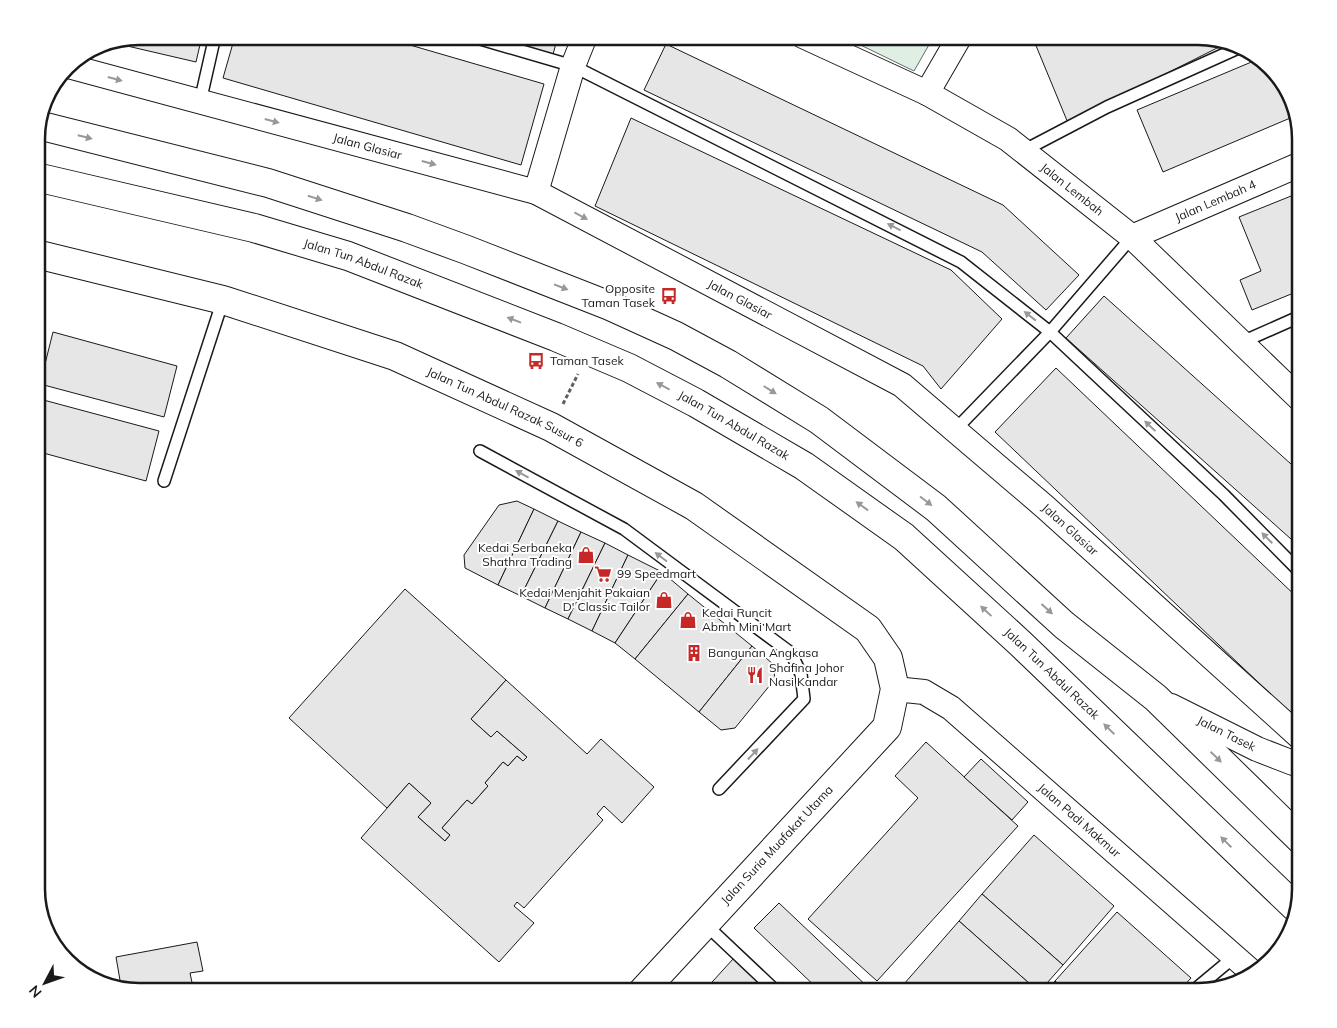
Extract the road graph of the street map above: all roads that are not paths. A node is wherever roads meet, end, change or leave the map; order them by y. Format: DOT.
graph roads {
  1 [pos="213,45"];
  2 [pos="501,45"];
  3 [pos="581,45"];
  4 [pos="823,45"];
  5 [pos="955,45"];
  6 [pos="1231,51"];
  7 [pos="573,66"];
  8 [pos="77,68"];
  9 [pos="927,93"];
  10 [pos="200,102"];
  11 [pos="46,128"];
  12 [pos="1023,150"];
  13 [pos="1292,168"];
  14 [pos="45,179"];
  15 [pos="536,192"];
  16 [pos="1132,237"];
  17 [pos="45,256"];
  18 [pos="223,300"];
  19 [pos="1292,320"];
  20 [pos="1050,332"];
  21 [pos="1240,343"];
  22 [pos="1292,392"];
  23 [pos="955,430"];
  24 [pos="480,451"];
  25 [pos="164,482"];
  26 [pos="1292,564"];
  27 [pos="895,689"];
  28 [pos="1156,698"];
  29 [pos="1292,730"];
  30 [pos="1292,763"];
  31 [pos="719,789"];
  32 [pos="1292,831"];
  33 [pos="1291,903"];
  34 [pos="705,924"];
  35 [pos="1234,957"];
  36 [pos="1248,968"];
  37 [pos="650,983"];
  38 [pos="767,983"];
  39 [pos="1203,983"];
  1 -- 10 [label="lane"];
  2 -- 7 [label="lane"];
  3 -- 7 [label="street"];
  4 -- 9 [label="street, Jalan Lembah"];
  5 -- 9 [label="street"];
  6 -- 12 [label="lane"];
  7 -- 15 [label="street"];
  20 -- 7 [label="lane, one-way"];
  8 -- 10 [label="street, Jalan Glasiar, one-way"];
  9 -- 12 [label="street, Jalan Lembah"];
  10 -- 15 [label="street, Jalan Glasiar, one-way"];
  11 -- 28 [label="main road, one-way"];
  12 -- 16 [label="street, Jalan Lembah"];
  13 -- 16 [label="street, Jalan Lembah 4"];
  33 -- 14 [label="main road, Jalan Tun Abdul Razak, one-way"];
  15 -- 23 [label="street, Jalan Glasiar, one-way"];
  16 -- 20 [label="lane"];
  16 -- 21 [label="street, Jalan Lembah"];
  17 -- 18 [label="main road, Jalan Tun Abdul Razak Susur 6"];
  18 -- 25 [label="lane"];
  18 -- 27 [label="main road, Jalan Tun Abdul Razak Susur 6"];
  19 -- 21 [label="lane"];
  20 -- 23 [label="lane"];
  26 -- 20 [label="lane, one-way"];
  21 -- 22 [label="street, Jalan Lembah"];
  23 -- 29 [label="street, Jalan Glasiar"];
  31 -- 24 [label="lane, one-way"];
  27 -- 34 [label="main road, Jalan Suria Muafakat Utama"];
  27 -- 35 [label="street, Jalan Padi Makmur"];
  28 -- 30 [label="street, Jalan Tasek"];
  28 -- 32 [label="main road, one-way"];
  34 -- 37 [label="main road, Jalan Suria Muafakat Utama"];
  34 -- 38 [label="lane"];
  35 -- 36 [label="street, Jalan Padi Makmur"];
  35 -- 39 [label="lane"];
}
